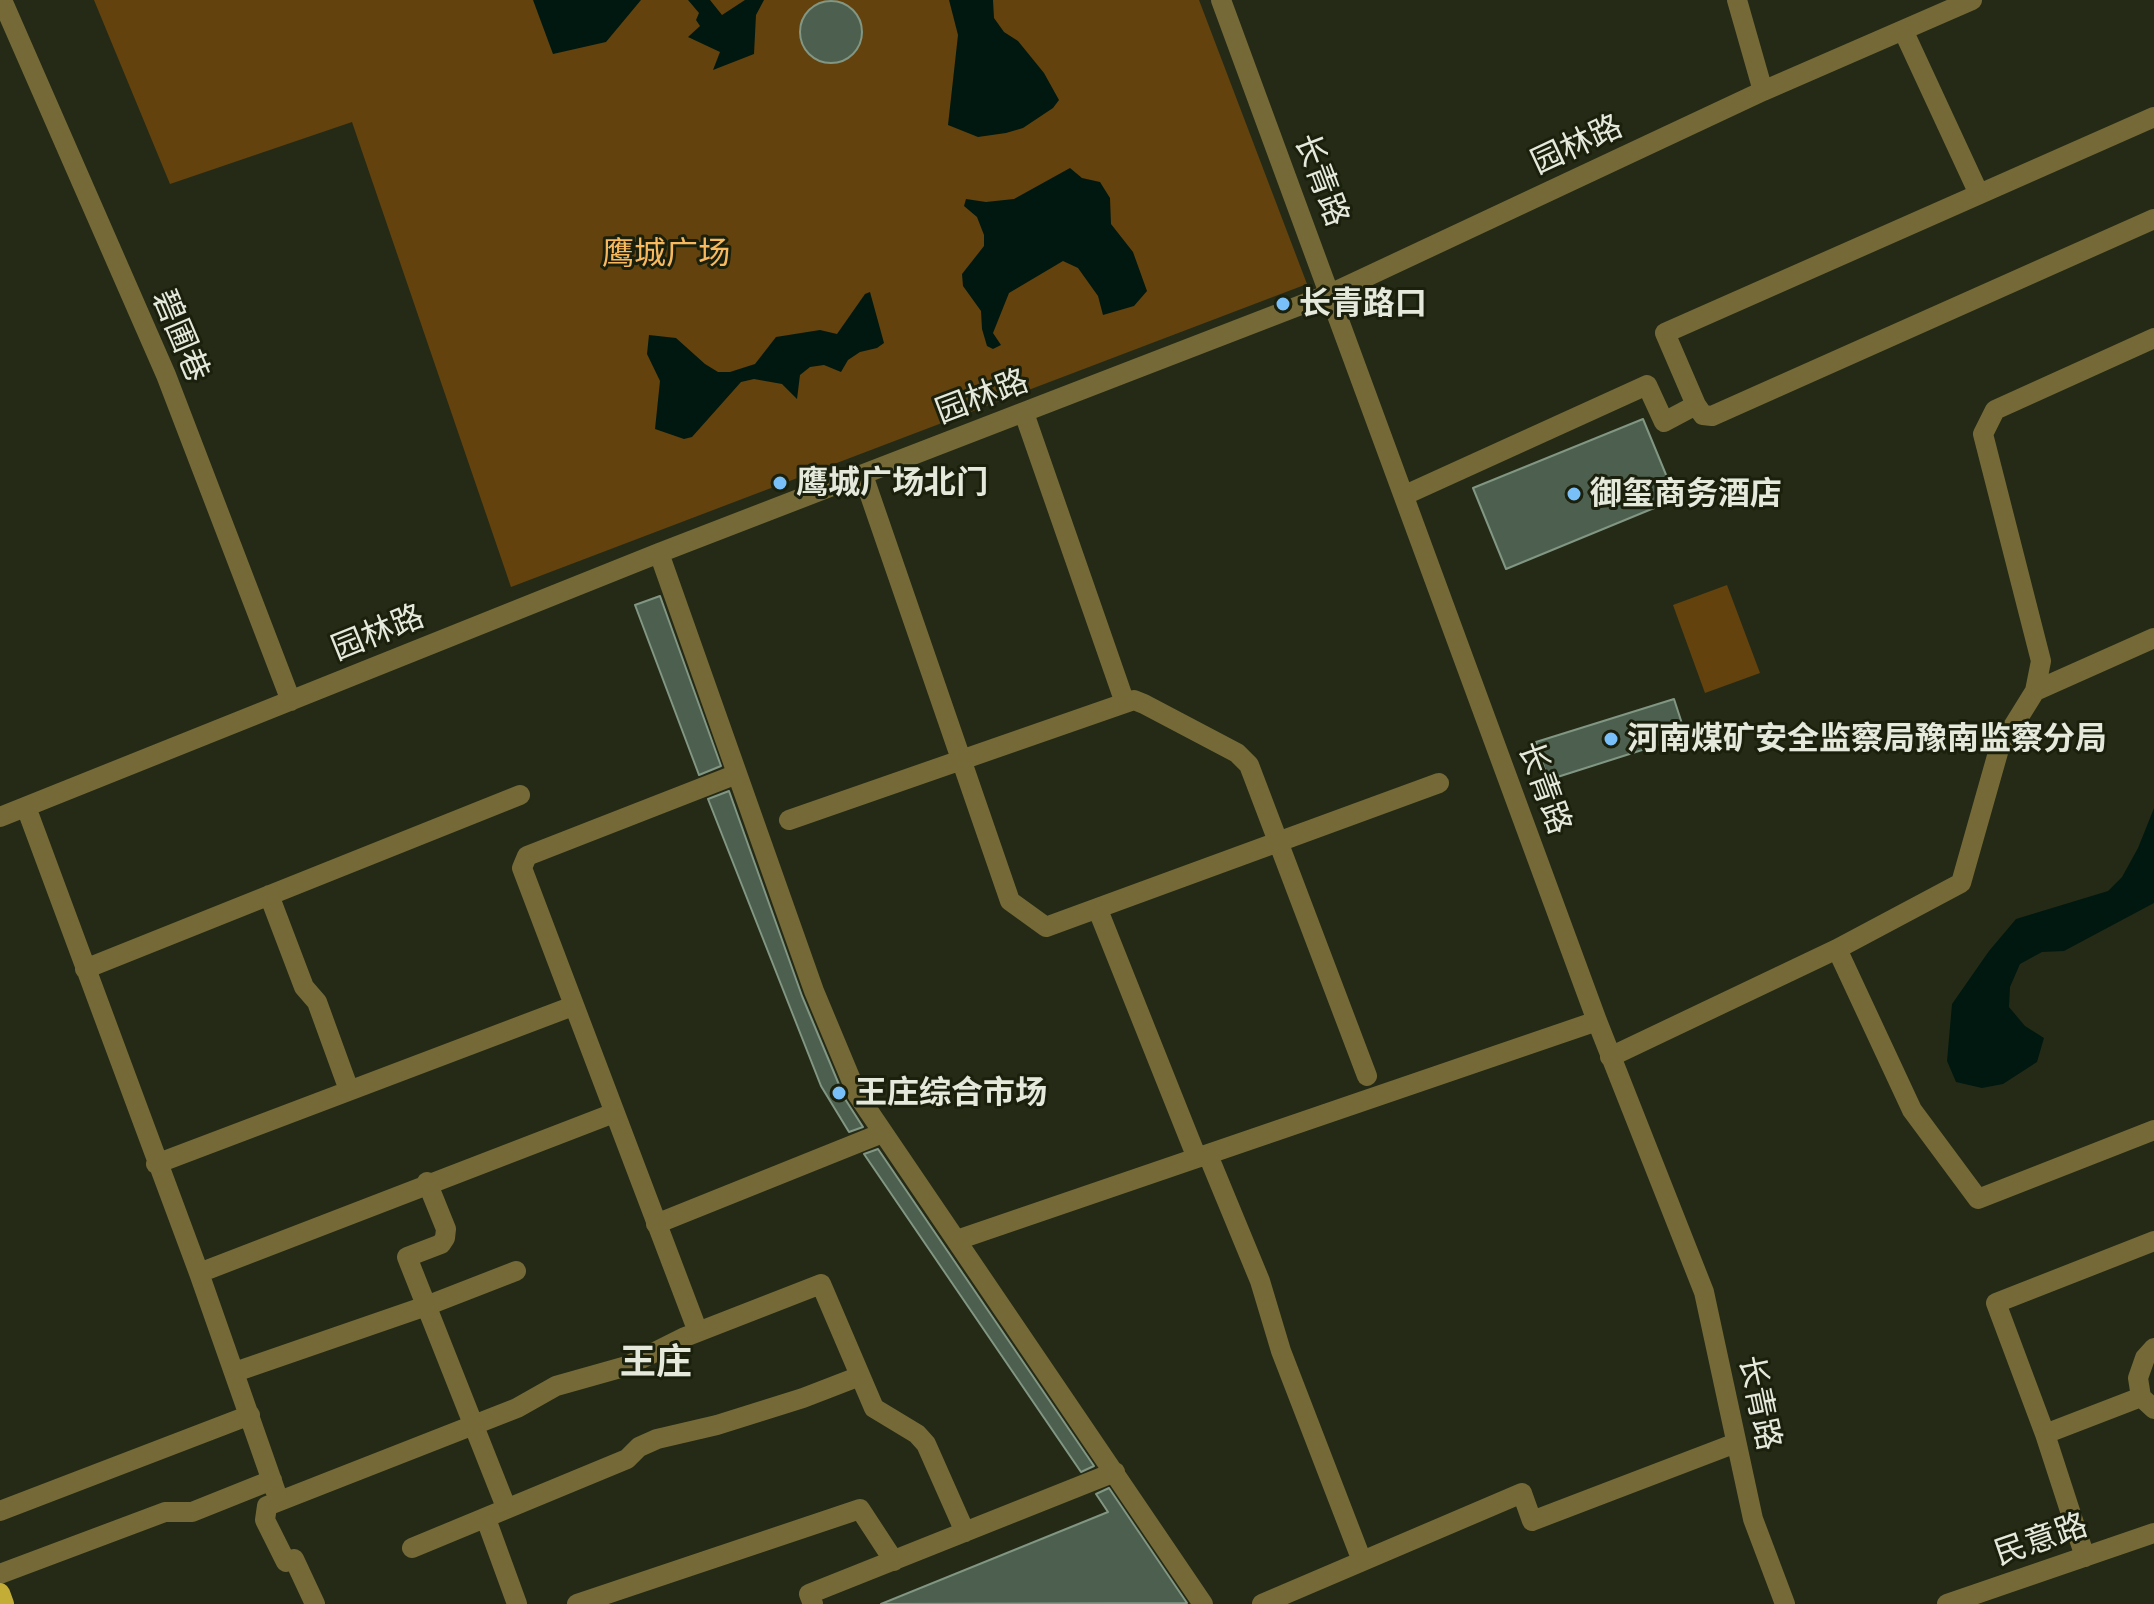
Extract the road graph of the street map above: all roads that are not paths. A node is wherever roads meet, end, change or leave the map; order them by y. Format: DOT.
graph roads {
  1 [pos="2,0"];
  2 [pos="1221,0"];
  3 [pos="1737,0"];
  4 [pos="1972,0"];
  5 [pos="1903,30"];
  6 [pos="1763,91"];
  7 [pos="2154,117"];
  8 [pos="1979,194"];
  9 [pos="2154,219"];
  10 [pos="1332,293"];
  11 [pos="2154,338"];
  12 [pos="1696,405"];
  13 [pos="1024,413"];
  14 [pos="863,475"];
  15 [pos="1405,495"];
  16 [pos="659,553"];
  17 [pos="2154,638"];
  18 [pos="2035,691"];
  19 [pos="291,701"];
  20 [pos="1125,703"];
  21 [pos="962,759"];
  22 [pos="737,774"];
  23 [pos="1439,783"];
  24 [pos="520,795"];
  25 [pos="26,807"];
  26 [pos="0,817"];
  27 [pos="789,820"];
  28 [pos="1278,843"];
  29 [pos="269,895"];
  30 [pos="1098,910"];
  31 [pos="1837,949"];
  32 [pos="85,969"];
  33 [pos="573,1006"];
  34 [pos="1597,1021"];
  35 [pos="1610,1057"];
  36 [pos="1367,1076"];
  37 [pos="349,1090"];
  38 [pos="614,1113"];
  39 [pos="2154,1130"];
  40 [pos="880,1134"];
  41 [pos="1202,1157"];
  42 [pos="156,1164"];
  43 [pos="427,1182"];
  44 [pos="656,1224"];
  45 [pos="957,1240"];
  46 [pos="2154,1241"];
  47 [pos="516,1271"];
  48 [pos="199,1273"];
  49 [pos="426,1306"];
  50 [pos="698,1332"];
  51 [pos="2154,1348"];
  52 [pos="235,1372"];
  53 [pos="860,1376"];
  54 [pos="2148,1403"];
  55 [pos="250,1415"];
  56 [pos="471,1426"];
  57 [pos="2045,1434"];
  58 [pos="1736,1443"];
  59 [pos="1115,1472"];
  60 [pos="272,1480"];
  61 [pos="279,1501"];
  62 [pos="506,1507"];
  63 [pos="0,1511"];
  64 [pos="486,1519"];
  65 [pos="965,1532"];
  66 [pos="2154,1533"];
  67 [pos="412,1548"];
  68 [pos="2085,1557"];
  69 [pos="894,1561"];
  70 [pos="1362,1561"];
  71 [pos="0,1574"];
  72 [pos="0,1593"];
  73 [pos="4,1604"];
  74 [pos="315,1604"];
  75 [pos="517,1604"];
  76 [pos="577,1604"];
  77 [pos="813,1604"];
  78 [pos="1203,1604"];
  79 [pos="1262,1604"];
  80 [pos="1785,1604"];
  81 [pos="1947,1604"];
  1 -- 19 [label="street, 碧圃巷"];
  2 -- 10 [label="street, 长青路"];
  3 -- 6 [label="street"];
  4 -- 5 [label="street, 园林路"];
  5 -- 6 [label="street, 园林路"];
  5 -- 8 [label="street"];
  6 -- 10 [label="street, 园林路"];
  7 -- 8 [label="street"];
  8 -- 12 [label="street"];
  9 -- 12 [label="street"];
  10 -- 13 [label="street, 园林路"];
  10 -- 15 [label="street, 长青路"];
  11 -- 18 [label="street"];
  12 -- 15 [label="street"];
  13 -- 14 [label="street, 园林路"];
  13 -- 20 [label="street"];
  14 -- 16 [label="street, 园林路"];
  14 -- 21 [label="street"];
  15 -- 34 [label="street, 长青路"];
  16 -- 19 [label="street, 园林路"];
  16 -- 22 [label="street"];
  17 -- 18 [label="street"];
  18 -- 31 [label="street"];
  19 -- 25 [label="street, 园林路"];
  20 -- 21 [label="street"];
  20 -- 28 [label="street"];
  21 -- 27 [label="street"];
  21 -- 30 [label="street"];
  22 -- 33 [label="street"];
  22 -- 45 [label="street"];
  23 -- 28 [label="street"];
  24 -- 29 [label="street"];
  25 -- 26 [label="street, 园林路"];
  25 -- 32 [label="street"];
  28 -- 30 [label="street"];
  28 -- 36 [label="street"];
  29 -- 32 [label="street"];
  29 -- 37 [label="street"];
  30 -- 41 [label="street"];
  31 -- 35 [label="street"];
  31 -- 39 [label="street"];
  32 -- 42 [label="street"];
  33 -- 37 [label="street"];
  33 -- 38 [label="street"];
  34 -- 35 [label="street, 长青路"];
  34 -- 41 [label="street"];
  35 -- 58 [label="street, 长青路"];
  37 -- 42 [label="street"];
  38 -- 43 [label="street"];
  38 -- 44 [label="street"];
  40 -- 44 [label="street"];
  41 -- 45 [label="street"];
  41 -- 70 [label="street"];
  42 -- 48 [label="street"];
  43 -- 48 [label="street"];
  43 -- 49 [label="street"];
  44 -- 50 [label="street"];
  45 -- 59 [label="street"];
  46 -- 57 [label="street"];
  47 -- 49 [label="street"];
  48 -- 52 [label="street"];
  49 -- 52 [label="street"];
  49 -- 56 [label="street"];
  50 -- 53 [label="street"];
  50 -- 56 [label="street"];
  51 -- 54 [label="street"];
  52 -- 55 [label="street"];
  53 -- 62 [label="street"];
  53 -- 65 [label="street"];
  54 -- 57 [label="street"];
  55 -- 60 [label="street"];
  55 -- 63 [label="street"];
  56 -- 61 [label="street"];
  56 -- 62 [label="street"];
  57 -- 68 [label="street"];
  58 -- 70 [label="street"];
  58 -- 80 [label="street, 长青路"];
  59 -- 65 [label="street"];
  59 -- 78 [label="street"];
  60 -- 61 [label="street"];
  60 -- 71 [label="street"];
  61 -- 74 [label="street"];
  62 -- 64 [label="street"];
  64 -- 67 [label="street"];
  64 -- 75 [label="street"];
  65 -- 69 [label="street"];
  66 -- 68 [label="street, 民意路"];
  68 -- 81 [label="street, 民意路"];
  69 -- 76 [label="street"];
  69 -- 77 [label="street"];
  70 -- 79 [label="street"];
  72 -- 73 [label="main road"];
}
